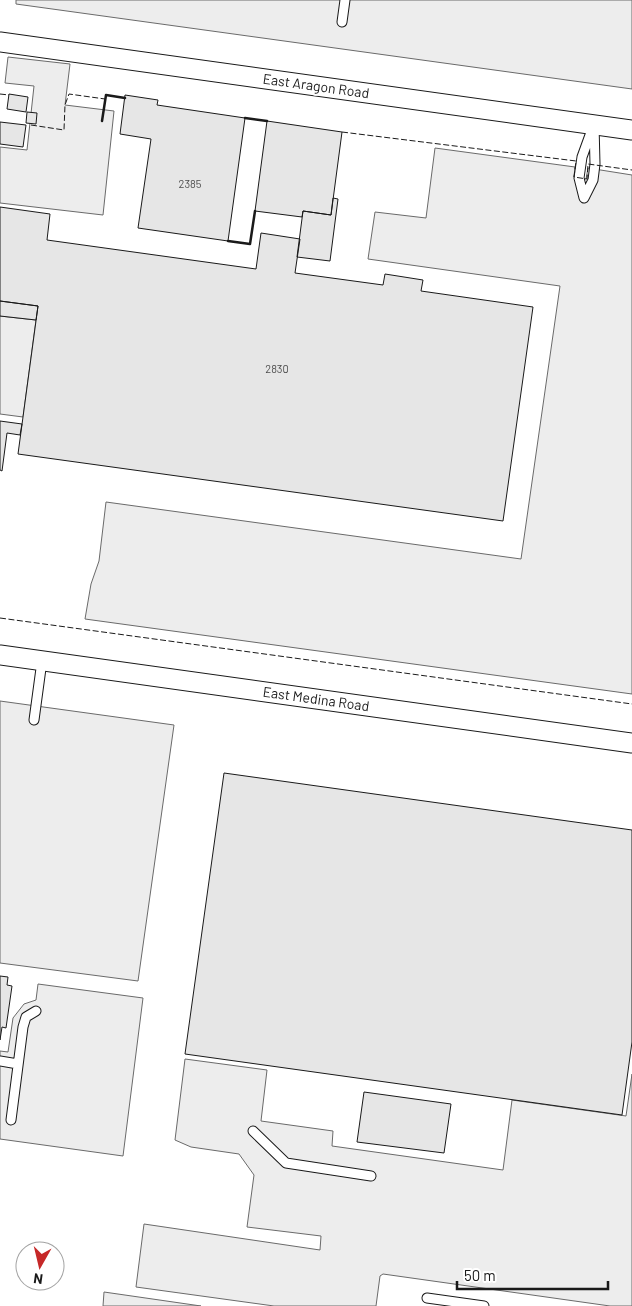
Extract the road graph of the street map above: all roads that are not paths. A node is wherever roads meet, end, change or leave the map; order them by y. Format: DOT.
graph roads {
  1 [pos="345,0"];
  2 [pos="342,22"];
  3 [pos="0,42"];
  4 [pos="594,124"];
  5 [pos="632,130"];
  6 [pos="0,655"];
  7 [pos="42,660"];
  8 [pos="34,720"];
  9 [pos="632,743"];
  10 [pos="36,1011"];
  11 [pos="0,1061"];
  12 [pos="18,1064"];
  13 [pos="11,1120"];
  14 [pos="253,1131"];
  15 [pos="371,1176"];
  16 [pos="427,1298"];
  17 [pos="484,1306"];
  1 -- 2 [label="lane"];
  3 -- 4 [label="street, East Aragon Road"];
  4 -- 4 [label="lane"];
  4 -- 5 [label="street, East Aragon Road"];
  6 -- 7 [label="street, East Medina Road"];
  7 -- 8 [label="lane"];
  7 -- 9 [label="street, East Medina Road"];
  10 -- 12 [label="lane"];
  11 -- 12 [label="lane"];
  12 -- 13 [label="lane"];
  14 -- 15 [label="lane"];
  16 -- 17 [label="lane"];
}
